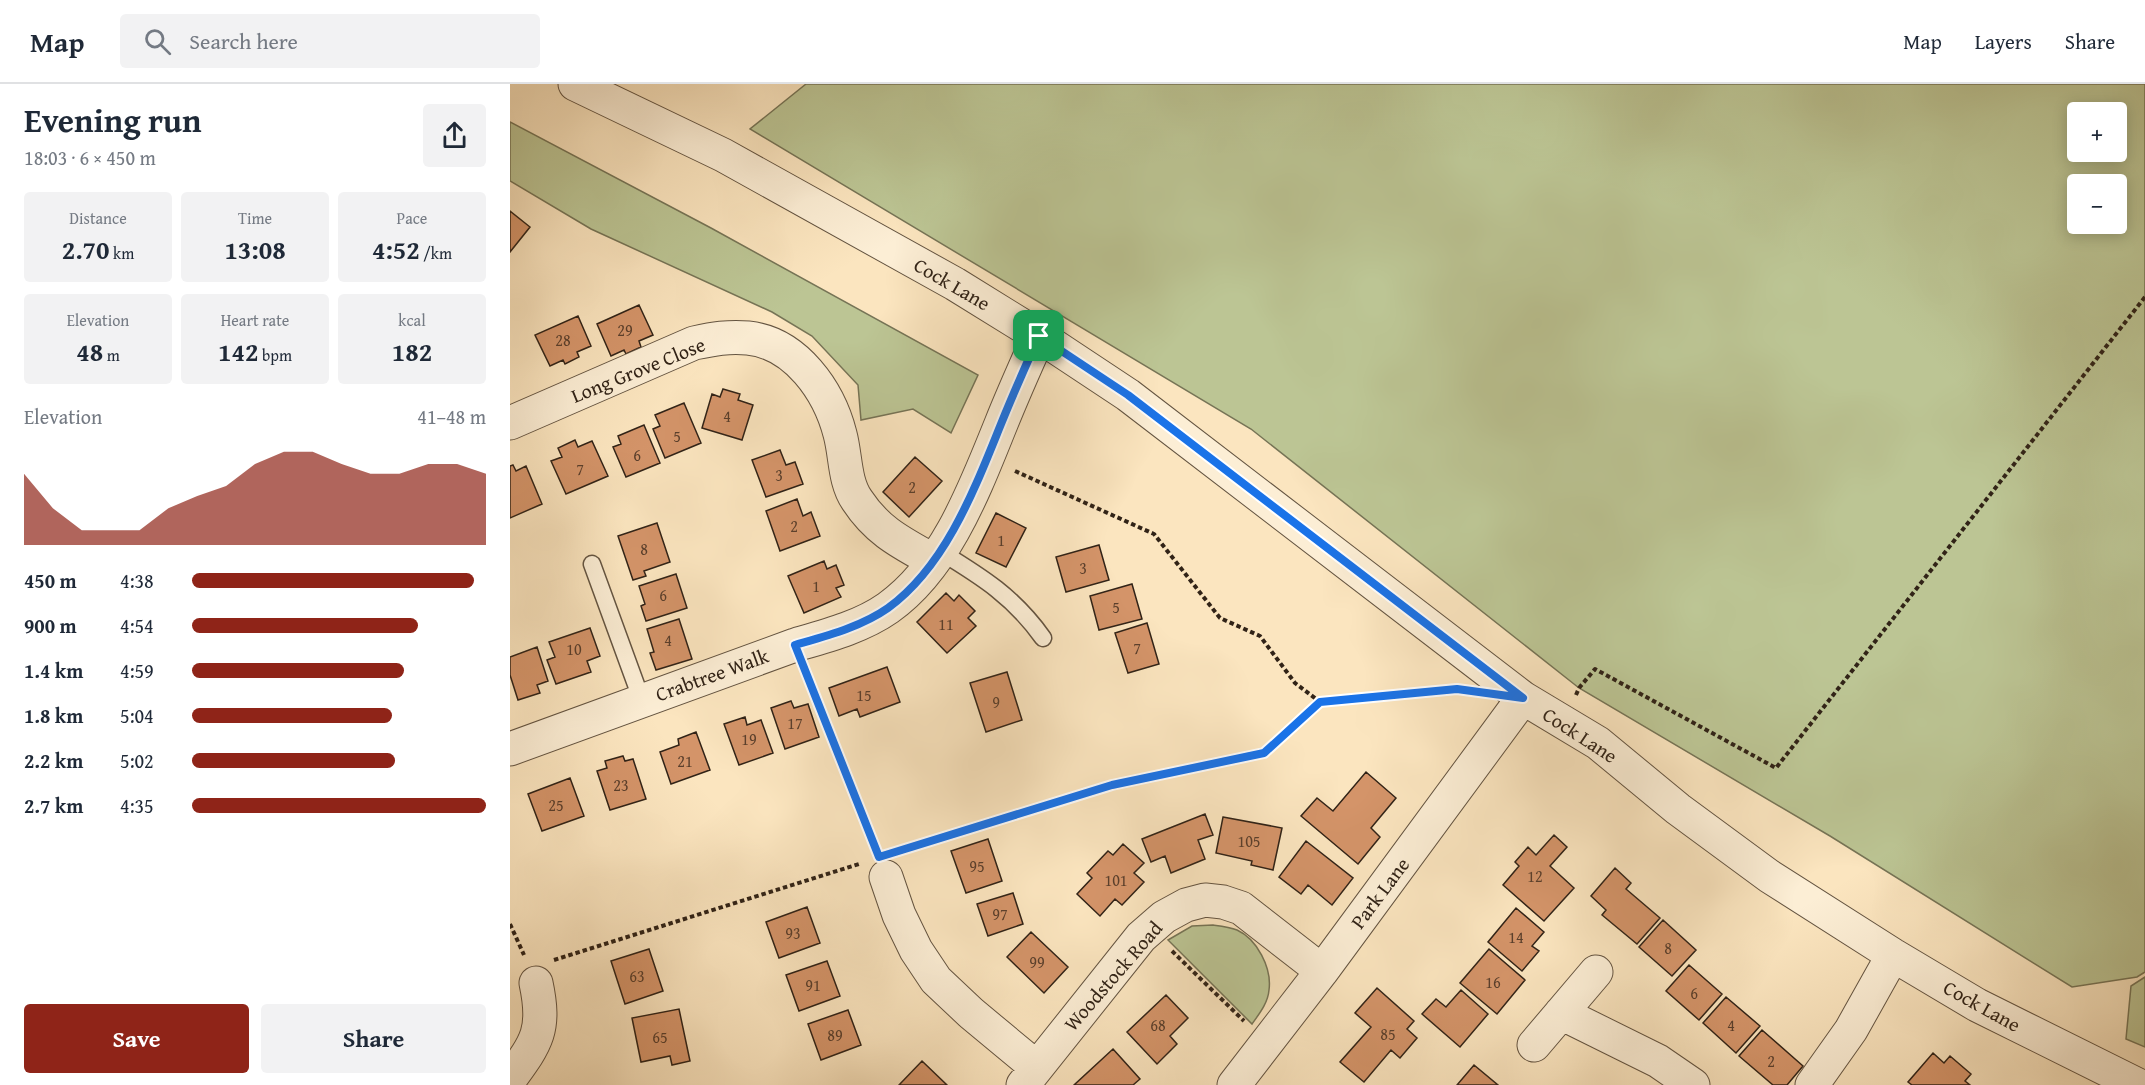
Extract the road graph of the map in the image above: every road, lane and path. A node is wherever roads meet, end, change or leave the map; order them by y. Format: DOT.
graph roads {
  1 [pos="575,84"];
  2 [pos="2145,297"];
  3 [pos="1039,336"];
  4 [pos="510,423"];
  5 [pos="987,458"];
  6 [pos="937,557"];
  7 [pos="592,564"];
  8 [pos="1043,638"];
  9 [pos="795,645"];
  10 [pos="1468,691"];
  11 [pos="1523,698"];
  12 [pos="642,701"];
  13 [pos="1320,702"];
  14 [pos="1565,723"];
  15 [pos="510,749"];
  16 [pos="882,867"];
  17 [pos="510,924"];
  18 [pos="1151,929"];
  19 [pos="1893,955"];
  20 [pos="538,967"];
  21 [pos="1322,971"];
  22 [pos="1596,972"];
  23 [pos="1561,1013"];
  24 [pos="1266,1043"];
  25 [pos="1533,1045"];
  26 [pos="1029,1076"];
  27 [pos="510,1079"];
  28 [pos="1234,1085"];
  29 [pos="1693,1085"];
  30 [pos="1812,1085"];
  31 [pos="2138,1085"];
  1 -- 3 [label="street, Cock Lane"];
  2 -- 14 [label="path"];
  3 -- 5 [label="street, Crabtree Walk"];
  3 -- 11 [label="street, Cock Lane"];
  4 -- 6 [label="street, Long Grove Close"];
  5 -- 6 [label="street, Crabtree Walk"];
  5 -- 13 [label="path"];
  6 -- 8 [label="lane"];
  6 -- 9 [label="street, Crabtree Walk"];
  7 -- 12 [label="lane"];
  9 -- 12 [label="street, Crabtree Walk"];
  9 -- 16 [label="path"];
  10 -- 13 [label="path"];
  11 -- 14 [label="street, Cock Lane"];
  11 -- 21 [label="street, Park Lane"];
  12 -- 15 [label="street, Crabtree Walk"];
  13 -- 16 [label="path"];
  14 -- 19 [label="street, Cock Lane"];
  16 -- 20 [label="path"];
  16 -- 26 [label="street, Woodstock Road"];
  17 -- 20 [label="path"];
  18 -- 21 [label="street, Woodstock Road"];
  18 -- 24 [label="path"];
  18 -- 26 [label="street, Woodstock Road"];
  19 -- 30 [label="street"];
  19 -- 31 [label="street, Cock Lane"];
  20 -- 27 [label="street"];
  21 -- 24 [label="street, Park Lane"];
  22 -- 23 [label="street"];
  23 -- 25 [label="street"];
  23 -- 29 [label="street"];
  24 -- 28 [label="street, Park Lane"];
}
